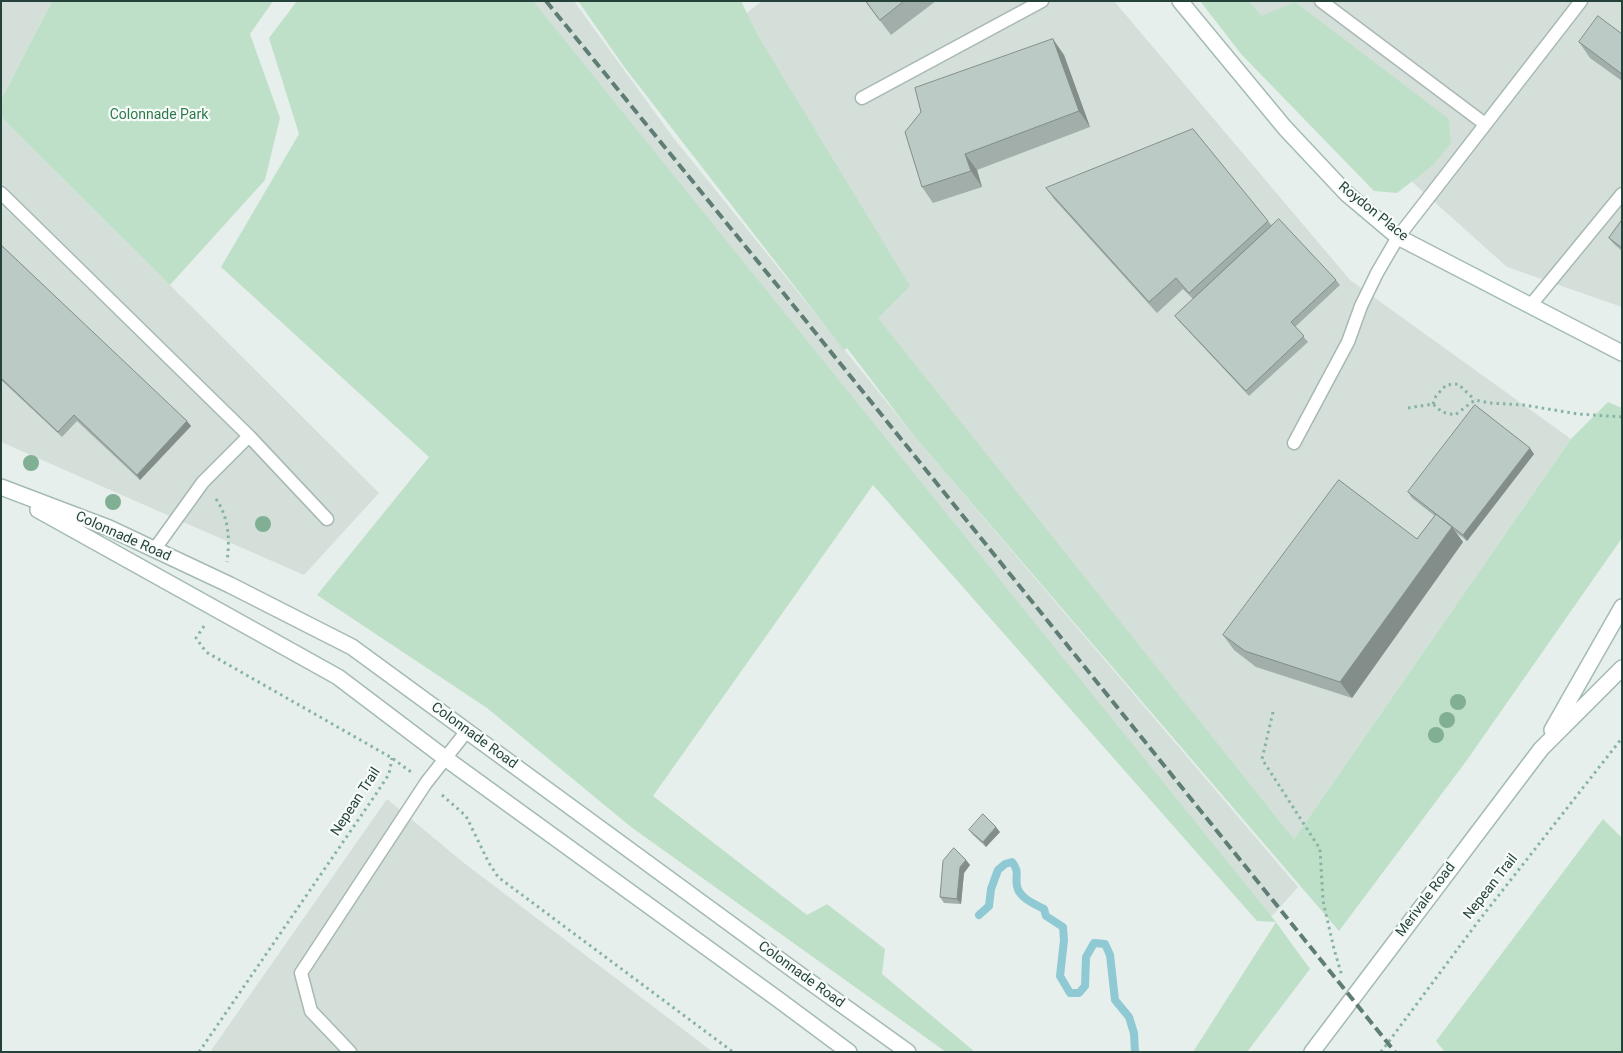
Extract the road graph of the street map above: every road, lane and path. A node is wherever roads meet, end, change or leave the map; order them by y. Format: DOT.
graph roads {
  1 [pos="1042,1"];
  2 [pos="1180,1"];
  3 [pos="1321,1"];
  4 [pos="1581,1"];
  5 [pos="862,98"];
  6 [pos="1485,124"];
  7 [pos="1,194"];
  8 [pos="1622,194"];
  9 [pos="1398,237"];
  10 [pos="1530,306"];
  11 [pos="1622,352"];
  12 [pos="1475,400"];
  13 [pos="1433,404"];
  14 [pos="1408,408"];
  15 [pos="1622,416"];
  16 [pos="249,436"];
  17 [pos="1294,443"];
  18 [pos="203,482"];
  19 [pos="1,488"];
  20 [pos="327,519"];
  21 [pos="154,550"];
  22 [pos="227,562"];
  23 [pos="215,607"];
  24 [pos="1622,607"];
  25 [pos="1622,668"];
  26 [pos="1273,712"];
  27 [pos="466,732"];
  28 [pos="1622,738"];
  29 [pos="1541,749"];
  30 [pos="444,758"];
  31 [pos="466,816"];
  32 [pos="1350,1001"];
  33 [pos="199,1052"];
  34 [pos="350,1052"];
  35 [pos="733,1052"];
  36 [pos="848,1052"];
  37 [pos="908,1052"];
  38 [pos="1312,1052"];
  39 [pos="1381,1052"];
  1 -- 5 [label="lane"];
  2 -- 9 [label="street, Roydon Place"];
  3 -- 6 [label="lane"];
  4 -- 6 [label="lane"];
  6 -- 9 [label="lane"];
  7 -- 16 [label="lane"];
  8 -- 10 [label="lane"];
  9 -- 10 [label="street, Roydon Place"];
  9 -- 17 [label="lane"];
  10 -- 11 [label="street, Roydon Place"];
  12 -- 13 [label="path"];
  12 -- 13 [label="path"];
  12 -- 15 [label="path"];
  13 -- 14 [label="path"];
  16 -- 18 [label="lane"];
  16 -- 20 [label="lane"];
  18 -- 21 [label="lane"];
  18 -- 22 [label="path"];
  19 -- 21 [label="street, Colonnade Road"];
  19 -- 23 [label="street, Colonnade Road"];
  21 -- 27 [label="street, Colonnade Road"];
  23 -- 30 [label="street, Colonnade Road"];
  23 -- 33 [label="path, Nepean Trail"];
  24 -- 29 [label="street, Merivale Road"];
  25 -- 29 [label="street, Merivale Road"];
  26 -- 32 [label="path"];
  27 -- 30 [label="lane"];
  27 -- 37 [label="street, Colonnade Road"];
  28 -- 39 [label="path, Nepean Trail"];
  29 -- 32 [label="street, Merivale Road"];
  30 -- 34 [label="lane"];
  30 -- 36 [label="street, Colonnade Road"];
  31 -- 35 [label="path"];
  32 -- 38 [label="street, Merivale Road"];
}
